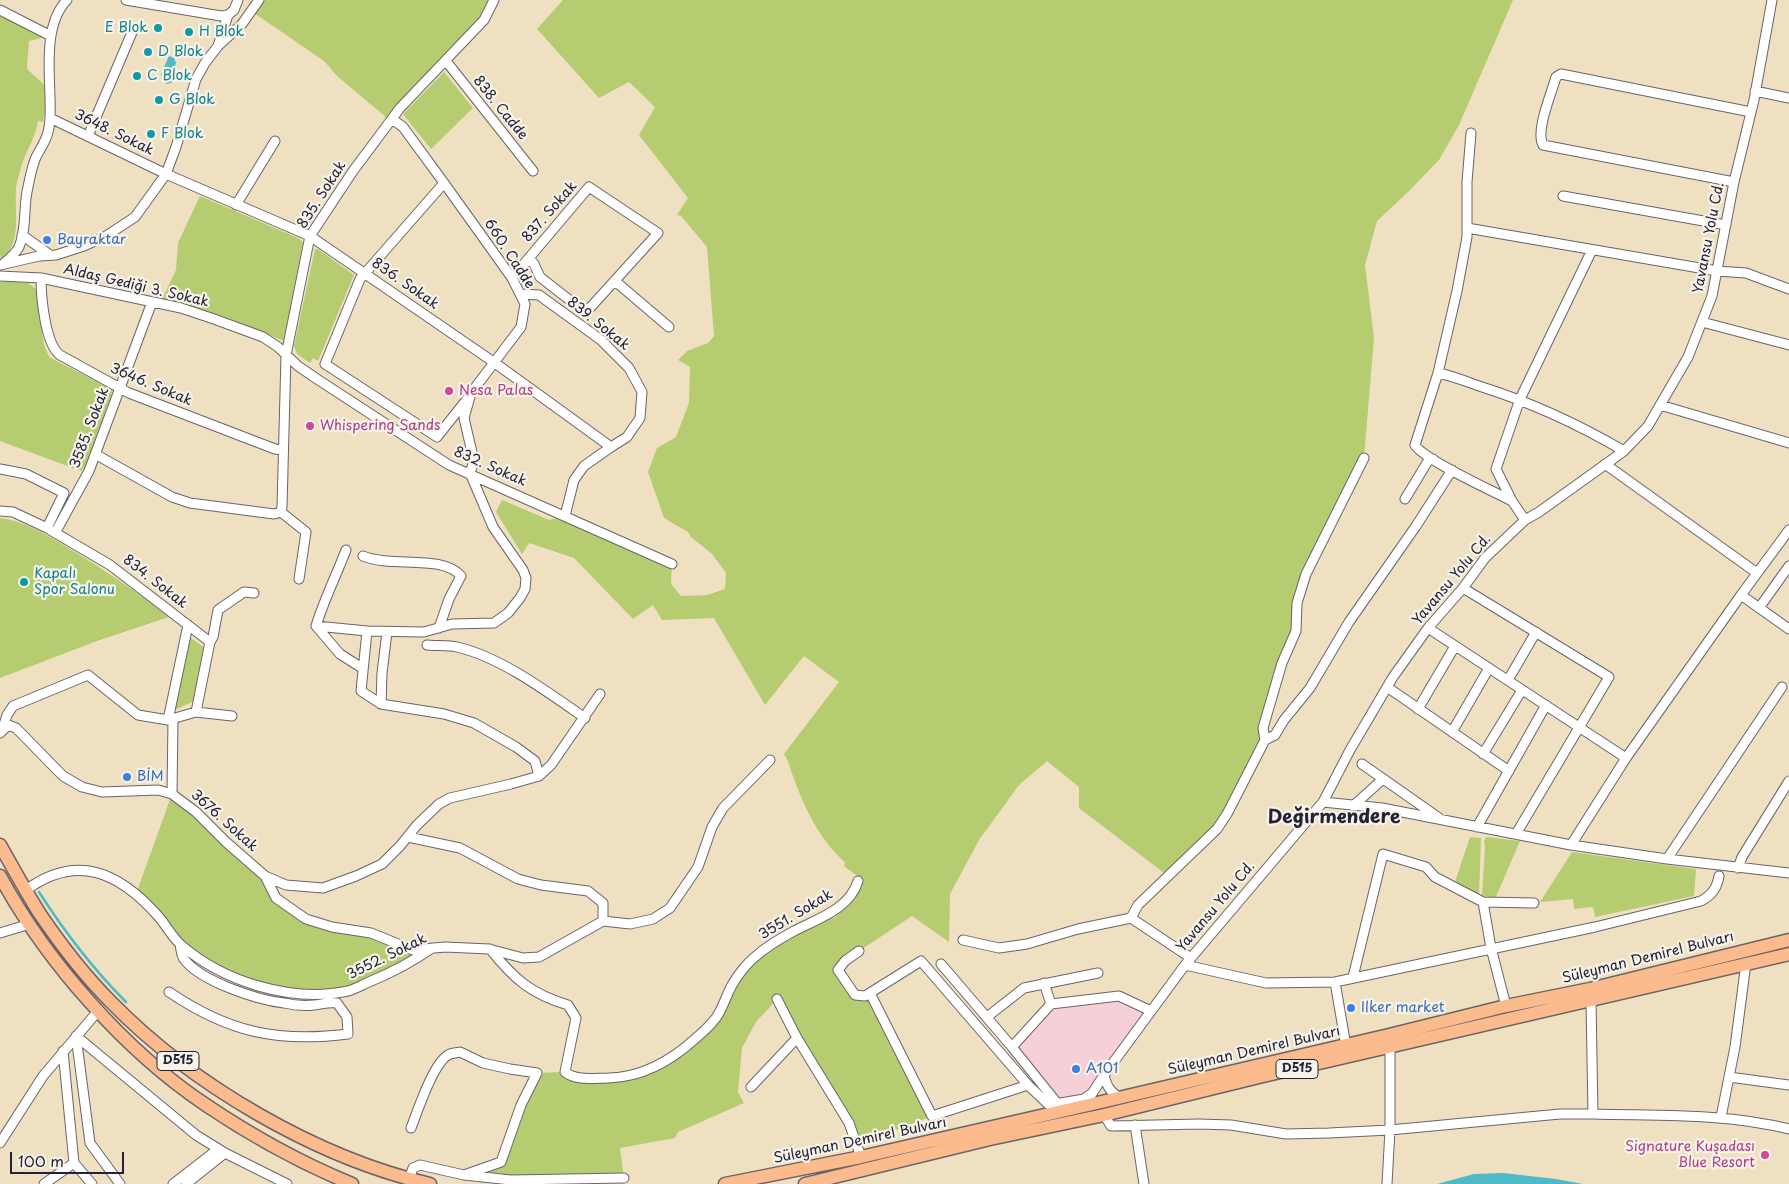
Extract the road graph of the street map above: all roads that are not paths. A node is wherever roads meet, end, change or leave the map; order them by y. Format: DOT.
graph roads {
  1 [pos="126,0"];
  2 [pos="238,0"];
  3 [pos="259,0"];
  4 [pos="494,0"];
  5 [pos="1772,0"];
  6 [pos="65,1"];
  7 [pos="0,10"];
  8 [pos="228,15"];
  9 [pos="133,30"];
  10 [pos="51,36"];
  11 [pos="218,46"];
  12 [pos="446,62"];
  13 [pos="1756,91"];
  14 [pos="1789,98"];
  15 [pos="1751,112"];
  16 [pos="50,118"];
  17 [pos="392,119"];
  18 [pos="1471,133"];
  19 [pos="88,136"];
  20 [pos="275,142"];
  21 [pos="533,171"];
  22 [pos="166,174"];
  23 [pos="1734,182"];
  24 [pos="444,183"];
  25 [pos="1563,196"];
  26 [pos="236,204"];
  27 [pos="1726,225"];
  28 [pos="1467,228"];
  29 [pos="22,235"];
  30 [pos="310,236"];
  31 [pos="1592,250"];
  32 [pos="50,255"];
  33 [pos="529,258"];
  34 [pos="0,265"];
  35 [pos="1717,271"];
  36 [pos="365,273"];
  37 [pos="0,276"];
  38 [pos="41,278"];
  39 [pos="512,278"];
  40 [pos="615,281"];
  41 [pos="1789,289"];
  42 [pos="520,294"];
  43 [pos="152,302"];
  44 [pos="1702,322"];
  45 [pos="669,327"];
  46 [pos="289,339"];
  47 [pos="1789,344"];
  48 [pos="278,347"];
  49 [pos="286,355"];
  50 [pos="494,363"];
  51 [pos="1438,373"];
  52 [pos="120,389"];
  53 [pos="471,394"];
  54 [pos="1520,399"];
  55 [pos="1660,405"];
  56 [pos="1789,443"];
  57 [pos="610,447"];
  58 [pos="283,450"];
  59 [pos="1624,451"];
  60 [pos="95,454"];
  61 [pos="1364,458"];
  62 [pos="1433,459"];
  63 [pos="1605,464"];
  64 [pos="0,469"];
  65 [pos="1452,470"];
  66 [pos="470,473"];
  67 [pos="1404,499"];
  68 [pos="1512,501"];
  69 [pos="0,511"];
  70 [pos="281,512"];
  71 [pos="565,516"];
  72 [pos="1525,520"];
  73 [pos="51,530"];
  74 [pos="1789,530"];
  75 [pos="346,550"];
  76 [pos="363,556"];
  77 [pos="672,564"];
  78 [pos="1789,566"];
  79 [pos="1757,573"];
  80 [pos="299,579"];
  81 [pos="1463,588"];
  82 [pos="254,593"];
  83 [pos="1741,595"];
  84 [pos="1759,608"];
  85 [pos="188,625"];
  86 [pos="316,626"];
  87 [pos="439,628"];
  88 [pos="1428,628"];
  89 [pos="1789,629"];
  90 [pos="367,631"];
  91 [pos="387,632"];
  92 [pos="1536,632"];
  93 [pos="210,642"];
  94 [pos="427,645"];
  95 [pos="1455,646"];
  96 [pos="362,668"];
  97 [pos="1489,668"];
  98 [pos="1508,680"];
  99 [pos="1387,687"];
  100 [pos="1782,687"];
  101 [pos="1522,690"];
  102 [pos="600,694"];
  103 [pos="381,704"];
  104 [pos="1546,705"];
  105 [pos="1418,709"];
  106 [pos="196,712"];
  107 [pos="232,716"];
  108 [pos="585,718"];
  109 [pos="171,720"];
  110 [pos="1,727"];
  111 [pos="1578,727"];
  112 [pos="1452,732"];
  113 [pos="1265,740"];
  114 [pos="1483,754"];
  115 [pos="1626,758"];
  116 [pos="770,760"];
  117 [pos="1362,764"];
  118 [pos="1509,771"];
  119 [pos="539,776"];
  120 [pos="1383,779"];
  121 [pos="1789,781"];
  122 [pos="172,794"];
  123 [pos="1323,802"];
  124 [pos="1353,806"];
  125 [pos="1442,820"];
  126 [pos="1477,827"];
  127 [pos="1516,834"];
  128 [pos="408,837"];
  129 [pos="0,845"];
  130 [pos="1571,845"];
  131 [pos="1667,859"];
  132 [pos="1738,868"];
  133 [pos="1789,874"];
  134 [pos="0,876"];
  135 [pos="265,876"];
  136 [pos="1719,876"];
  137 [pos="858,881"];
  138 [pos="279,882"];
  139 [pos="26,890"];
  140 [pos="272,891"];
  141 [pos="1483,902"];
  142 [pos="1534,903"];
  143 [pos="1131,918"];
  144 [pos="603,921"];
  145 [pos="30,924"];
  146 [pos="0,933"];
  147 [pos="963,940"];
  148 [pos="1789,940"];
  149 [pos="180,944"];
  150 [pos="432,948"];
  151 [pos="1491,948"];
  152 [pos="489,949"];
  153 [pos="859,951"];
  154 [pos="1789,954"];
  155 [pos="1188,962"];
  156 [pos="1746,963"];
  157 [pos="940,964"];
  158 [pos="1098,973"];
  159 [pos="1354,977"];
  160 [pos="1335,982"];
  161 [pos="1044,984"];
  162 [pos="169,992"];
  163 [pos="870,993"];
  164 [pos="777,999"];
  165 [pos="1591,1001"];
  166 [pos="1051,1004"];
  167 [pos="1506,1006"];
  168 [pos="98,1011"];
  169 [pos="1151,1011"];
  170 [pos="987,1017"];
  171 [pos="76,1036"];
  172 [pos="797,1038"];
  173 [pos="1346,1046"];
  174 [pos="1012,1047"];
  175 [pos="1390,1048"];
  176 [pos="63,1051"];
  177 [pos="1104,1075"];
  178 [pos="1729,1077"];
  179 [pos="1028,1085"];
  180 [pos="1789,1085"];
  181 [pos="751,1087"];
  182 [pos="1092,1094"];
  183 [pos="1121,1098"];
  184 [pos="1057,1103"];
  185 [pos="1084,1106"];
  186 [pos="1593,1114"];
  187 [pos="1104,1115"];
  188 [pos="1721,1117"];
  189 [pos="1135,1125"];
  190 [pos="410,1128"];
  191 [pos="1789,1129"];
  192 [pos="1390,1130"];
  193 [pos="0,1143"];
  194 [pos="222,1151"];
  195 [pos="861,1157"];
  196 [pos="74,1163"];
  197 [pos="464,1175"];
  198 [pos="624,1178"];
  199 [pos="409,1179"];
  200 [pos="44,1184"];
  201 [pos="92,1184"];
  202 [pos="120,1184"];
  203 [pos="173,1184"];
  204 [pos="186,1184"];
  205 [pos="287,1184"];
  206 [pos="352,1184"];
  207 [pos="430,1184"];
  208 [pos="725,1184"];
  209 [pos="805,1184"];
  210 [pos="1144,1184"];
  211 [pos="1387,1184"];
  1 -- 8 [label="street"];
  2 -- 8 [label="street"];
  3 -- 11 [label="street"];
  4 -- 12 [label="street, 835. Sokak"];
  5 -- 13 [label="street, Yavansu Yolu Cd."];
  6 -- 10 [label="street"];
  7 -- 10 [label="street"];
  8 -- 11 [label="street"];
  9 -- 19 [label="street"];
  10 -- 16 [label="street"];
  11 -- 22 [label="street"];
  12 -- 17 [label="street, 835. Sokak"];
  12 -- 21 [label="street, 838. Cadde"];
  13 -- 14 [label="street"];
  13 -- 15 [label="street, Yavansu Yolu Cd."];
  15 -- 23 [label="street, Yavansu Yolu Cd."];
  15 -- 23 [label="street"];
  16 -- 19 [label="street, 3648. Sokak"];
  16 -- 29 [label="street"];
  17 -- 24 [label="street, 660. Cadde"];
  17 -- 30 [label="street, 835. Sokak"];
  18 -- 28 [label="street"];
  19 -- 22 [label="street, 3648. Sokak"];
  20 -- 26 [label="street"];
  22 -- 26 [label="street, 836. Sokak"];
  22 -- 32 [label="street"];
  23 -- 27 [label="street, Yavansu Yolu Cd."];
  24 -- 36 [label="street"];
  24 -- 39 [label="street, 660. Cadde"];
  25 -- 27 [label="street"];
  26 -- 30 [label="street, 836. Sokak"];
  27 -- 35 [label="street, Yavansu Yolu Cd."];
  28 -- 31 [label="street"];
  28 -- 51 [label="street"];
  29 -- 32 [label="street"];
  29 -- 34 [label="street"];
  30 -- 36 [label="street, 836. Sokak"];
  30 -- 46 [label="street, 835. Sokak"];
  31 -- 35 [label="street"];
  31 -- 54 [label="street"];
  32 -- 34 [label="street"];
  33 -- 39 [label="street, 837. Sokak"];
  33 -- 40 [label="street"];
  33 -- 40 [label="street, 837. Sokak"];
  35 -- 41 [label="street"];
  35 -- 44 [label="street, Yavansu Yolu Cd."];
  36 -- 50 [label="street, 836. Sokak"];
  36 -- 53 [label="street"];
  37 -- 38 [label="street, Aldaş Gediği 3. Sokak"];
  38 -- 43 [label="street, Aldaş Gediği 3. Sokak"];
  38 -- 52 [label="street, 3646. Sokak"];
  39 -- 42 [label="street, 660. Cadde"];
  40 -- 45 [label="street"];
  42 -- 50 [label="street, 660. Cadde"];
  42 -- 57 [label="street, 839. Sokak"];
  43 -- 48 [label="street, Aldaş Gediği 3. Sokak"];
  43 -- 52 [label="street, 3585. Sokak"];
  44 -- 47 [label="street"];
  44 -- 55 [label="street, Yavansu Yolu Cd."];
  46 -- 48 [label="street"];
  46 -- 49 [label="street, 835. Sokak"];
  48 -- 49 [label="street, Aldaş Gediği 3. Sokak"];
  49 -- 58 [label="street, 835. Sokak"];
  49 -- 66 [label="street, 832. Sokak"];
  50 -- 53 [label="street, 660. Cadde"];
  50 -- 57 [label="street, 836. Sokak"];
  51 -- 54 [label="street"];
  51 -- 62 [label="street"];
  52 -- 58 [label="street, 3646. Sokak"];
  52 -- 60 [label="street, 3585. Sokak"];
  53 -- 66 [label="street, 660. Cadde"];
  54 -- 59 [label="street"];
  54 -- 68 [label="street"];
  55 -- 56 [label="street"];
  55 -- 59 [label="street, Yavansu Yolu Cd."];
  57 -- 71 [label="street, 839. Sokak"];
  58 -- 70 [label="street, 835. Sokak"];
  59 -- 63 [label="street, Yavansu Yolu Cd."];
  60 -- 70 [label="street"];
  60 -- 73 [label="street, 3585. Sokak"];
  61 -- 113 [label="street"];
  62 -- 65 [label="street"];
  62 -- 67 [label="street"];
  63 -- 72 [label="street, Yavansu Yolu Cd."];
  63 -- 79 [label="street"];
  64 -- 73 [label="street"];
  65 -- 68 [label="street"];
  65 -- 113 [label="street"];
  66 -- 71 [label="street, 832. Sokak"];
  66 -- 87 [label="street"];
  68 -- 72 [label="street"];
  69 -- 73 [label="street, 834. Sokak"];
  70 -- 80 [label="street"];
  71 -- 77 [label="street, 832. Sokak"];
  72 -- 81 [label="street, Yavansu Yolu Cd."];
  73 -- 85 [label="street, 834. Sokak"];
  74 -- 79 [label="street"];
  75 -- 86 [label="street"];
  76 -- 87 [label="street"];
  78 -- 84 [label="street"];
  79 -- 83 [label="street"];
  81 -- 88 [label="street, Yavansu Yolu Cd."];
  81 -- 92 [label="street"];
  82 -- 93 [label="street"];
  83 -- 84 [label="street"];
  83 -- 115 [label="street"];
  84 -- 89 [label="street"];
  85 -- 93 [label="street, 834. Sokak"];
  85 -- 109 [label="street"];
  86 -- 90 [label="street"];
  86 -- 96 [label="street"];
  87 -- 91 [label="street"];
  88 -- 95 [label="street"];
  88 -- 99 [label="street, Yavansu Yolu Cd."];
  90 -- 91 [label="street"];
  90 -- 96 [label="street"];
  91 -- 103 [label="street"];
  92 -- 98 [label="street"];
  92 -- 111 [label="street"];
  93 -- 106 [label="street"];
  94 -- 108 [label="street"];
  95 -- 97 [label="street"];
  95 -- 105 [label="street"];
  96 -- 103 [label="street"];
  97 -- 98 [label="street"];
  97 -- 112 [label="street"];
  98 -- 101 [label="street"];
  99 -- 105 [label="street"];
  99 -- 123 [label="street, Yavansu Yolu Cd."];
  100 -- 131 [label="street"];
  101 -- 104 [label="street"];
  101 -- 114 [label="street"];
  102 -- 108 [label="street"];
  103 -- 119 [label="street"];
  104 -- 111 [label="street"];
  104 -- 118 [label="street"];
  105 -- 112 [label="street"];
  106 -- 107 [label="street"];
  106 -- 109 [label="street"];
  108 -- 119 [label="street"];
  109 -- 110 [label="street"];
  109 -- 122 [label="street"];
  110 -- 122 [label="street, 3676. Sokak"];
  111 -- 115 [label="street"];
  111 -- 127 [label="street"];
  112 -- 114 [label="street"];
  113 -- 143 [label="street"];
  114 -- 118 [label="street"];
  115 -- 130 [label="street"];
  116 -- 144 [label="street"];
  117 -- 120 [label="street"];
  118 -- 126 [label="street"];
  119 -- 128 [label="street, 3676. Sokak"];
  120 -- 124 [label="street"];
  120 -- 125 [label="street"];
  121 -- 132 [label="street"];
  122 -- 135 [label="street, 3676. Sokak"];
  123 -- 124 [label="street"];
  123 -- 155 [label="street, Yavansu Yolu Cd."];
  124 -- 125 [label="street"];
  125 -- 126 [label="street"];
  126 -- 127 [label="street"];
  127 -- 130 [label="street"];
  128 -- 138 [label="street, 3676. Sokak"];
  128 -- 144 [label="street"];
  129 -- 139 [label="highway, D515"];
  130 -- 131 [label="street"];
  131 -- 132 [label="street"];
  132 -- 133 [label="street"];
  134 -- 145 [label="highway, D515"];
  135 -- 138 [label="street, 3676. Sokak"];
  135 -- 140 [label="street"];
  136 -- 151 [label="street"];
  137 -- 152 [label="street, 3551. Sokak"];
  138 -- 140 [label="street"];
  139 -- 149 [label="street, 3552. Sokak"];
  139 -- 199 [label="highway, D515"];
  140 -- 150 [label="street"];
  141 -- 142 [label="street"];
  141 -- 151 [label="street"];
  141 -- 159 [label="street"];
  143 -- 147 [label="street"];
  143 -- 155 [label="street"];
  144 -- 152 [label="street, 3552. Sokak"];
  145 -- 146 [label="street"];
  145 -- 168 [label="highway, D515"];
  148 -- 167 [label="highway, Süleyman Demirel Bulvarı / D515"];
  149 -- 150 [label="street, 3552. Sokak"];
  149 -- 162 [label="street"];
  150 -- 152 [label="street, 3552. Sokak"];
  151 -- 159 [label="street"];
  151 -- 167 [label="street"];
  153 -- 163 [label="street"];
  154 -- 156 [label="highway, Süleyman Demirel Bulvarı / D515"];
  155 -- 160 [label="street"];
  155 -- 169 [label="street, Yavansu Yolu Cd."];
  156 -- 165 [label="highway, Süleyman Demirel Bulvarı / D515"];
  156 -- 178 [label="street"];
  157 -- 170 [label="street"];
  158 -- 161 [label="street"];
  159 -- 160 [label="street"];
  160 -- 173 [label="street"];
  161 -- 166 [label="street"];
  161 -- 170 [label="street"];
  163 -- 179 [label="street"];
  163 -- 179 [label="street"];
  164 -- 172 [label="street"];
  165 -- 175 [label="highway, Süleyman Demirel Bulvarı / D515"];
  165 -- 186 [label="street"];
  166 -- 169 [label="street"];
  166 -- 174 [label="street"];
  167 -- 173 [label="highway, Süleyman Demirel Bulvarı / D515"];
  168 -- 171 [label="street"];
  168 -- 206 [label="highway, D515"];
  169 -- 177 [label="street, Yavansu Yolu Cd."];
  170 -- 174 [label="street"];
  171 -- 176 [label="street"];
  171 -- 194 [label="street"];
  171 -- 202 [label="street"];
  172 -- 181 [label="street"];
  172 -- 195 [label="street"];
  173 -- 183 [label="highway, Süleyman Demirel Bulvarı / D515"];
  174 -- 184 [label="street"];
  175 -- 187 [label="highway, Süleyman Demirel Bulvarı / D515"];
  175 -- 192 [label="street"];
  176 -- 193 [label="street"];
  176 -- 196 [label="street"];
  177 -- 182 [label="street, Yavansu Yolu Cd."];
  177 -- 183 [label="street"];
  178 -- 180 [label="street"];
  178 -- 188 [label="street"];
  179 -- 184 [label="street"];
  182 -- 184 [label="street"];
  182 -- 185 [label="street, Yavansu Yolu Cd."];
  183 -- 185 [label="highway, Süleyman Demirel Bulvarı / D515"];
  185 -- 195 [label="highway, Süleyman Demirel Bulvarı / D515"];
  186 -- 188 [label="street"];
  186 -- 192 [label="street"];
  187 -- 189 [label="street"];
  187 -- 209 [label="highway, Süleyman Demirel Bulvarı / D515"];
  188 -- 191 [label="street"];
  189 -- 192 [label="street"];
  189 -- 210 [label="street"];
  190 -- 197 [label="street"];
  192 -- 211 [label="street"];
  194 -- 203 [label="street"];
  194 -- 204 [label="street"];
  194 -- 205 [label="street"];
  195 -- 208 [label="highway, Süleyman Demirel Bulvarı / D515"];
  196 -- 200 [label="street"];
  196 -- 201 [label="street"];
  197 -- 198 [label="street"];
  197 -- 199 [label="street"];
  199 -- 207 [label="highway, D515"];
}
